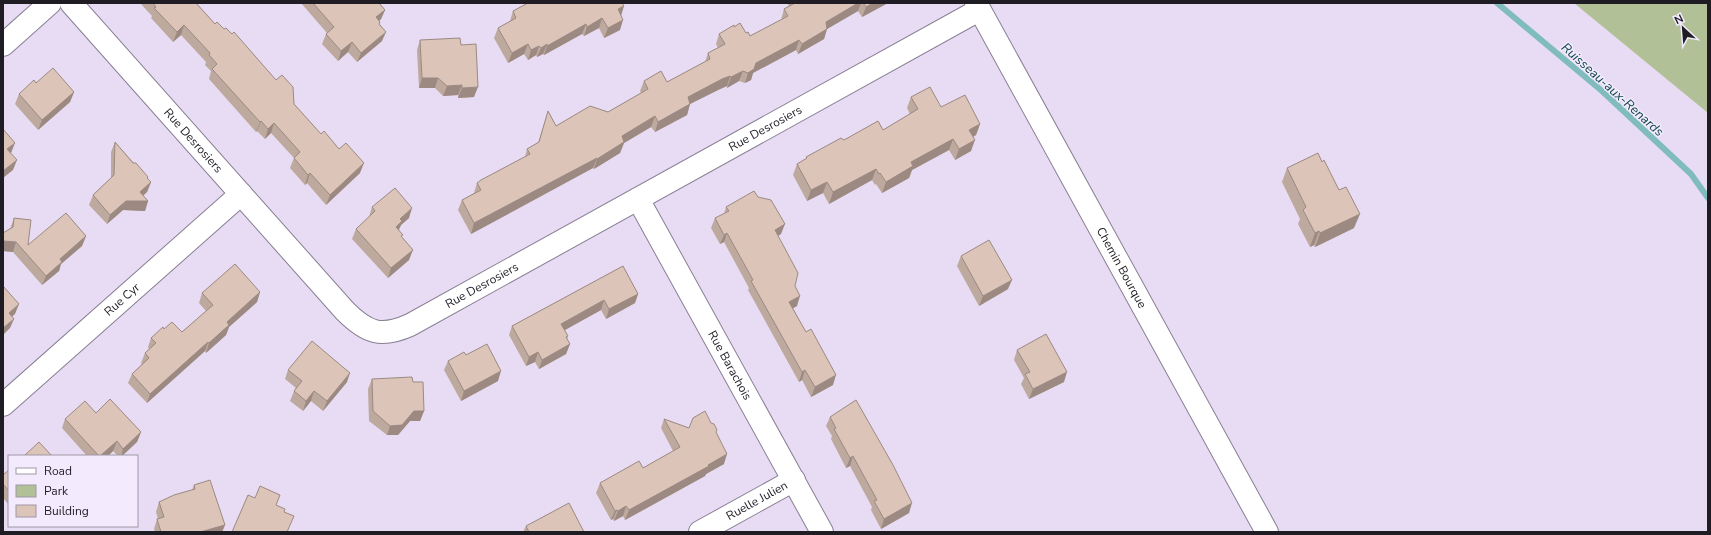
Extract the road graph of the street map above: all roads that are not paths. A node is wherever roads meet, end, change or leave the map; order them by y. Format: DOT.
graph roads {
  1 [pos="50,3"];
  2 [pos="70,3"];
  3 [pos="978,6"];
  4 [pos="3,45"];
  5 [pos="241,194"];
  6 [pos="638,199"];
  7 [pos="3,405"];
  8 [pos="794,480"];
  9 [pos="700,532"];
  10 [pos="822,532"];
  11 [pos="1267,532"];
  1 -- 4 [label="street"];
  2 -- 5 [label="street, Rue Desrosiers"];
  3 -- 6 [label="street, Rue Desrosiers"];
  3 -- 11 [label="street, Chemin Bourque"];
  5 -- 6 [label="street, Rue Desrosiers"];
  5 -- 7 [label="street, Rue Cyr"];
  6 -- 8 [label="street, Rue Barachois"];
  8 -- 9 [label="street, Ruelle Julien"];
  8 -- 10 [label="street, Rue Barachois"];
}
